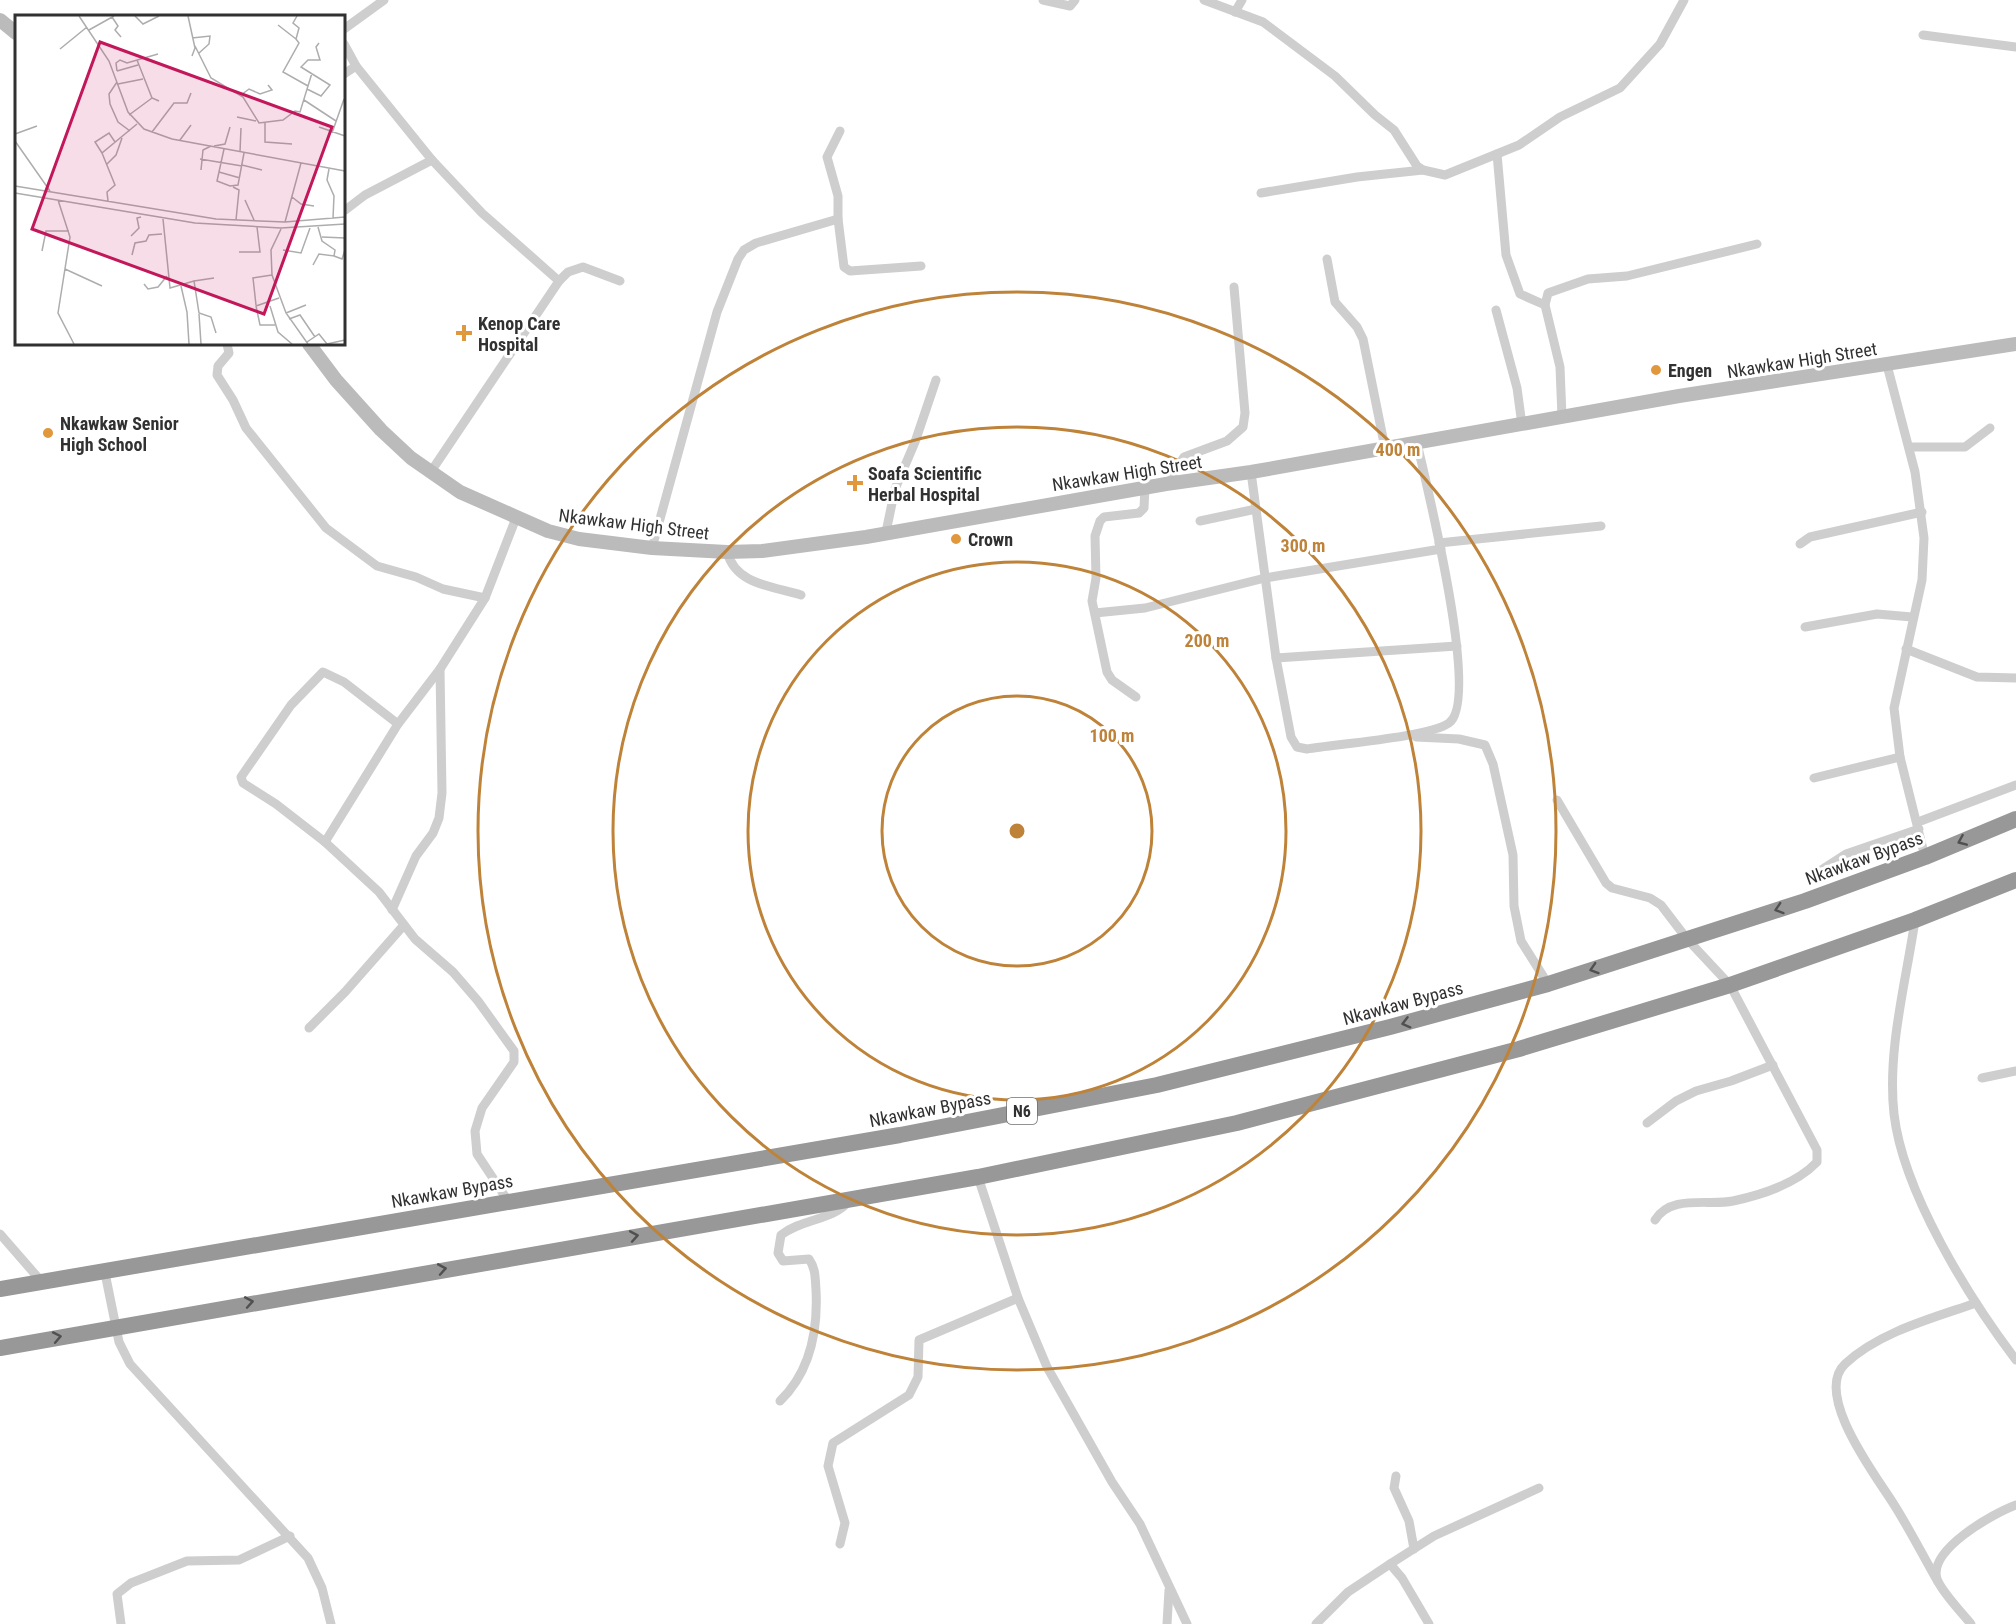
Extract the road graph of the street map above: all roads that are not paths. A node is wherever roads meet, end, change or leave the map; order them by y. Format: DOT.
graph roads {
  1 [pos="384,0"];
  2 [pos="1042,0"];
  3 [pos="1075,0"];
  4 [pos="1204,0"];
  5 [pos="1242,0"];
  6 [pos="1684,0"];
  7 [pos="1235,12"];
  8 [pos="0,21"];
  9 [pos="345,28"];
  10 [pos="15,32"];
  11 [pos="1923,34"];
  12 [pos="345,46"];
  13 [pos="2016,47"];
  14 [pos="356,66"];
  15 [pos="345,73"];
  16 [pos="840,131"];
  17 [pos="1497,154"];
  18 [pos="432,160"];
  19 [pos="1423,170"];
  20 [pos="1261,193"];
  21 [pos="345,210"];
  22 [pos="838,219"];
  23 [pos="1757,244"];
  24 [pos="1327,259"];
  25 [pos="921,266"];
  26 [pos="559,281"];
  27 [pos="620,281"];
  28 [pos="1234,286"];
  29 [pos="1545,305"];
  30 [pos="1496,310"];
  31 [pos="2016,344"];
  32 [pos="227,345"];
  33 [pos="310,345"];
  34 [pos="1887,365"];
  35 [pos="936,380"];
  36 [pos="1562,417"];
  37 [pos="1522,425"];
  38 [pos="1990,428"];
  39 [pos="1417,443"];
  40 [pos="1909,447"];
  41 [pos="1385,448"];
  42 [pos="1251,472"];
  43 [pos="430,473"];
  44 [pos="1166,484"];
  45 [pos="1145,487"];
  46 [pos="1256,509"];
  47 [pos="1922,512"];
  48 [pos="516,518"];
  49 [pos="1200,521"];
  50 [pos="1601,526"];
  51 [pos="886,532"];
  52 [pos="1800,544"];
  53 [pos="1440,546"];
  54 [pos="652,548"];
  55 [pos="727,552"];
  56 [pos="1265,578"];
  57 [pos="801,595"];
  58 [pos="485,598"];
  59 [pos="1095,613"];
  60 [pos="1912,617"];
  61 [pos="1805,627"];
  62 [pos="1457,646"];
  63 [pos="1906,649"];
  64 [pos="1276,658"];
  65 [pos="440,669"];
  66 [pos="2016,678"];
  67 [pos="1136,697"];
  68 [pos="398,724"];
  69 [pos="1398,736"];
  70 [pos="1899,758"];
  71 [pos="1814,778"];
  72 [pos="2016,785"];
  73 [pos="1557,800"];
  74 [pos="2016,819"];
  75 [pos="1919,826"];
  76 [pos="325,842"];
  77 [pos="1925,857"];
  78 [pos="1812,876"];
  79 [pos="2016,880"];
  80 [pos="392,910"];
  81 [pos="1915,920"];
  82 [pos="404,925"];
  83 [pos="1687,939"];
  84 [pos="1548,984"];
  85 [pos="1730,985"];
  86 [pos="309,1028"];
  87 [pos="1773,1065"];
  88 [pos="2016,1071"];
  89 [pos="1982,1078"];
  90 [pos="1647,1123"];
  91 [pos="978,1177"];
  92 [pos="851,1198"];
  93 [pos="508,1201"];
  94 [pos="1654,1220"];
  95 [pos="0,1234"];
  96 [pos="105,1273"];
  97 [pos="42,1281"];
  98 [pos="0,1289"];
  99 [pos="1018,1298"];
  100 [pos="1976,1303"];
  101 [pos="117,1325"];
  102 [pos="0,1348"];
  103 [pos="2016,1360"];
  104 [pos="780,1401"];
  105 [pos="1396,1476"];
  106 [pos="1539,1488"];
  107 [pos="2016,1505"];
  108 [pos="290,1536"];
  109 [pos="840,1544"];
  110 [pos="1414,1549"];
  111 [pos="1390,1564"];
  112 [pos="1938,1582"];
  113 [pos="1168,1589"];
  114 [pos="121,1624"];
  115 [pos="331,1624"];
  116 [pos="1167,1624"];
  117 [pos="1186,1624"];
  118 [pos="1316,1624"];
  119 [pos="1429,1624"];
  120 [pos="1971,1624"];
  1 -- 9 [label="street"];
  2 -- 3 [label="street"];
  4 -- 7 [label="street"];
  5 -- 7 [label="street"];
  6 -- 17 [label="street"];
  7 -- 19 [label="street"];
  8 -- 10 [label="main road"];
  11 -- 13 [label="street"];
  12 -- 14 [label="street"];
  14 -- 15 [label="street"];
  14 -- 18 [label="street"];
  16 -- 22 [label="street"];
  17 -- 19 [label="street"];
  17 -- 29 [label="street"];
  18 -- 21 [label="street"];
  18 -- 26 [label="street"];
  19 -- 20 [label="street"];
  22 -- 25 [label="street"];
  22 -- 54 [label="street"];
  23 -- 29 [label="street"];
  24 -- 41 [label="street"];
  26 -- 27 [label="street"];
  26 -- 43 [label="street"];
  28 -- 44 [label="street"];
  29 -- 36 [label="street"];
  30 -- 37 [label="street"];
  31 -- 34 [label="main road, Nkawkaw High Street"];
  32 -- 58 [label="street"];
  33 -- 43 [label="main road, Nkawkaw High Street"];
  34 -- 36 [label="main road, Nkawkaw High Street"];
  34 -- 40 [label="street"];
  35 -- 51 [label="street"];
  36 -- 37 [label="main road, Nkawkaw High Street"];
  37 -- 39 [label="main road, Nkawkaw High Street"];
  38 -- 40 [label="street"];
  39 -- 41 [label="main road, Nkawkaw High Street"];
  39 -- 53 [label="street"];
  40 -- 47 [label="street"];
  41 -- 42 [label="main road, Nkawkaw High Street"];
  42 -- 44 [label="main road, Nkawkaw High Street"];
  42 -- 46 [label="street"];
  43 -- 48 [label="main road, Nkawkaw High Street"];
  44 -- 45 [label="main road, Nkawkaw High Street"];
  45 -- 51 [label="main road, Nkawkaw High Street"];
  45 -- 59 [label="street"];
  46 -- 49 [label="street"];
  46 -- 56 [label="street"];
  47 -- 52 [label="street"];
  47 -- 60 [label="street"];
  48 -- 54 [label="main road, Nkawkaw High Street"];
  48 -- 58 [label="street"];
  50 -- 53 [label="street"];
  51 -- 55 [label="main road, Nkawkaw High Street"];
  53 -- 56 [label="street"];
  53 -- 62 [label="street"];
  54 -- 55 [label="main road, Nkawkaw High Street"];
  55 -- 57 [label="street"];
  56 -- 59 [label="street"];
  56 -- 64 [label="street"];
  58 -- 65 [label="street"];
  59 -- 67 [label="street"];
  60 -- 61 [label="street"];
  60 -- 63 [label="street"];
  62 -- 64 [label="street"];
  62 -- 69 [label="street"];
  63 -- 66 [label="street"];
  63 -- 70 [label="street"];
  64 -- 69 [label="street"];
  65 -- 68 [label="street"];
  65 -- 80 [label="street"];
  68 -- 76 [label="street"];
  68 -- 76 [label="street"];
  69 -- 84 [label="street"];
  70 -- 71 [label="street"];
  70 -- 75 [label="street"];
  72 -- 75 [label="street"];
  73 -- 83 [label="street"];
  74 -- 77 [label="highway, Nkawkaw Bypass / N6, one-way"];
  75 -- 77 [label="street"];
  75 -- 78 [label="street"];
  76 -- 80 [label="street"];
  77 -- 83 [label="highway, Nkawkaw Bypass / N6, one-way"];
  79 -- 81 [label="highway"];
  80 -- 82 [label="street"];
  81 -- 85 [label="highway"];
  81 -- 100 [label="street"];
  82 -- 86 [label="street"];
  82 -- 93 [label="street"];
  83 -- 84 [label="highway, Nkawkaw Bypass / N6, one-way"];
  83 -- 85 [label="street"];
  84 -- 93 [label="highway, Nkawkaw Bypass / N6, one-way"];
  85 -- 87 [label="street"];
  85 -- 91 [label="highway"];
  87 -- 90 [label="street"];
  87 -- 94 [label="street"];
  88 -- 89 [label="street"];
  91 -- 92 [label="highway"];
  91 -- 99 [label="street"];
  101 -- 92 [label="highway, one-way"];
  92 -- 104 [label="street"];
  93 -- 96 [label="highway, Nkawkaw Bypass / N6"];
  95 -- 97 [label="street"];
  96 -- 97 [label="highway, Nkawkaw Bypass / N6"];
  96 -- 101 [label="street"];
  97 -- 98 [label="highway, Nkawkaw Bypass / N6"];
  99 -- 109 [label="street"];
  99 -- 113 [label="street"];
  100 -- 103 [label="street"];
  100 -- 112 [label="street"];
  102 -- 101 [label="highway, one-way"];
  101 -- 108 [label="street"];
  105 -- 110 [label="street"];
  106 -- 110 [label="street"];
  107 -- 112 [label="street"];
  108 -- 114 [label="street"];
  108 -- 115 [label="street"];
  110 -- 111 [label="street"];
  111 -- 118 [label="street"];
  111 -- 119 [label="street"];
  112 -- 120 [label="street"];
  113 -- 116 [label="street"];
  113 -- 117 [label="street"];
}
